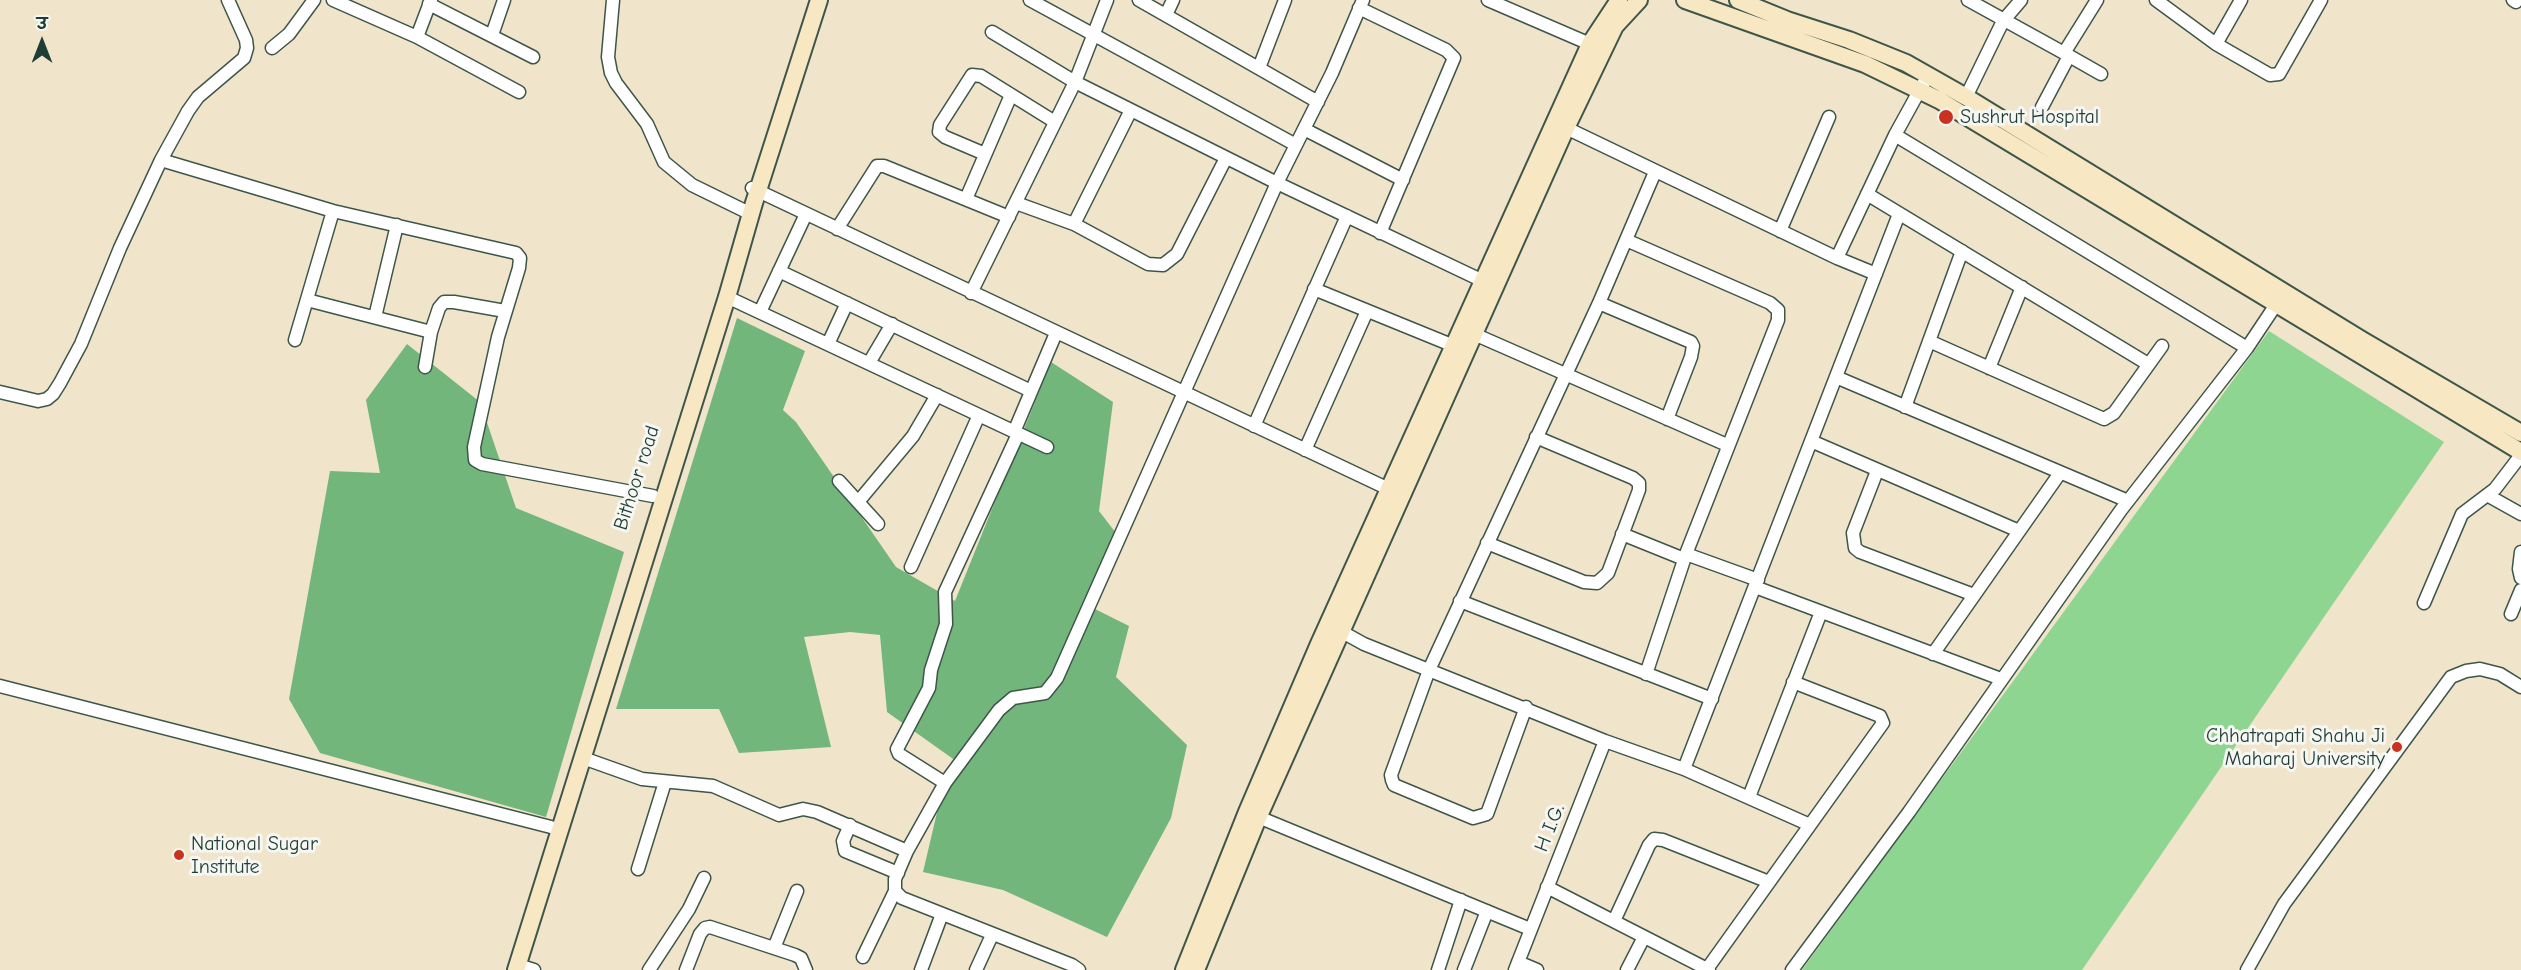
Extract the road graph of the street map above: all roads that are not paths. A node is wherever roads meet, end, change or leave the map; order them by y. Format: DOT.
graph roads {
  1 [pos="228,0"];
  2 [pos="314,0"];
  3 [pos="333,0"];
  4 [pos="504,0"];
  5 [pos="613,0"];
  6 [pos="810,0"];
  7 [pos="819,0"];
  8 [pos="1030,0"];
  9 [pos="1107,0"];
  10 [pos="1139,0"];
  11 [pos="1173,0"];
  12 [pos="1285,0"];
  13 [pos="1488,0"];
  14 [pos="1685,0"];
  15 [pos="1968,0"];
  16 [pos="2021,0"];
  17 [pos="2097,0"];
  18 [pos="2156,0"];
  19 [pos="2241,0"];
  20 [pos="2321,0"];
  21 [pos="1631,1"];
  22 [pos="430,2"];
  23 [pos="1748,2"];
  24 [pos="1361,4"];
  25 [pos="1510,4"];
  26 [pos="1166,15"];
  27 [pos="2003,21"];
  28 [pos="992,32"];
  29 [pos="492,35"];
  30 [pos="1092,35"];
  31 [pos="417,37"];
  32 [pos="1590,44"];
  33 [pos="2216,44"];
  34 [pos="272,48"];
  35 [pos="2066,55"];
  36 [pos="533,57"];
  37 [pos="1258,68"];
  38 [pos="2101,74"];
  39 [pos="1075,82"];
  40 [pos="1924,82"];
  41 [pos="519,92"];
  42 [pos="1011,95"];
  43 [pos="1966,97"];
  44 [pos="1317,102"];
  45 [pos="2042,107"];
  46 [pos="1131,110"];
  47 [pos="1829,117"];
  48 [pos="1055,122"];
  49 [pos="1560,125"];
  50 [pos="1305,129"];
  51 [pos="1895,135"];
  52 [pos="1296,146"];
  53 [pos="985,154"];
  54 [pos="1226,158"];
  55 [pos="161,160"];
  56 [pos="1655,172"];
  57 [pos="1403,180"];
  58 [pos="1277,183"];
  59 [pos="755,189"];
  60 [pos="1867,194"];
  61 [pos="966,200"];
  62 [pos="1016,203"];
  63 [pos="333,211"];
  64 [pos="745,211"];
  65 [pos="806,214"];
  66 [pos="1899,214"];
  67 [pos="1347,216"];
  68 [pos="1009,217"];
  69 [pos="1074,224"];
  70 [pos="397,225"];
  71 [pos="837,229"];
  72 [pos="1780,231"];
  73 [pos="1380,232"];
  74 [pos="1626,240"];
  75 [pos="1962,251"];
  76 [pos="1837,258"];
  77 [pos="779,271"];
  78 [pos="1876,274"];
  79 [pos="1482,281"];
  80 [pos="2022,287"];
  81 [pos="1314,289"];
  82 [pos="972,293"];
  83 [pos="727,297"];
  84 [pos="307,300"];
  85 [pos="847,303"];
  86 [pos="1599,303"];
  87 [pos="2287,304"];
  88 [pos="505,311"];
  89 [pos="1367,311"];
  90 [pos="760,312"];
  91 [pos="375,317"];
  92 [pos="892,324"];
  93 [pos="431,332"];
  94 [pos="1056,333"];
  95 [pos="1474,334"];
  96 [pos="295,340"];
  97 [pos="1929,340"];
  98 [pos="828,344"];
  99 [pos="2162,345"];
  100 [pos="1454,346"];
  101 [pos="2247,348"];
  102 [pos="869,363"];
  103 [pos="2148,364"];
  104 [pos="425,367"];
  105 [pos="1989,368"];
  106 [pos="1565,375"];
  107 [pos="1836,377"];
  108 [pos="0,392"];
  109 [pos="1031,392"];
  110 [pos="1184,393"];
  111 [pos="937,395"];
  112 [pos="1905,407"];
  113 [pos="979,415"];
  114 [pos="1667,419"];
  115 [pos="1254,426"];
  116 [pos="1016,433"];
  117 [pos="2521,433"];
  118 [pos="1536,437"];
  119 [pos="1811,441"];
  120 [pos="1727,445"];
  121 [pos="1047,447"];
  122 [pos="1305,450"];
  123 [pos="2521,453"];
  124 [pos="1877,471"];
  125 [pos="2060,473"];
  126 [pos="839,480"];
  127 [pos="1396,492"];
  128 [pos="2487,495"];
  129 [pos="653,496"];
  130 [pos="2128,501"];
  131 [pos="858,502"];
  132 [pos="2521,514"];
  133 [pos="878,524"];
  134 [pos="2019,531"];
  135 [pos="1623,534"];
  136 [pos="1487,543"];
  137 [pos="2521,552"];
  138 [pos="1685,556"];
  139 [pos="911,567"];
  140 [pos="2521,578"];
  141 [pos="1756,583"];
  142 [pos="2521,590"];
  143 [pos="1974,595"];
  144 [pos="1460,601"];
  145 [pos="2424,603"];
  146 [pos="1821,612"];
  147 [pos="2511,614"];
  148 [pos="1335,628"];
  149 [pos="1933,654"];
  150 [pos="1429,670"];
  151 [pos="1646,674"];
  152 [pos="2001,679"];
  153 [pos="1793,682"];
  154 [pos="0,686"];
  155 [pos="2521,687"];
  156 [pos="1712,699"];
  157 [pos="1526,707"];
  158 [pos="1605,741"];
  159 [pos="583,758"];
  160 [pos="1684,769"];
  161 [pos="665,782"];
  162 [pos="945,783"];
  163 [pos="1749,797"];
  164 [pos="1253,815"];
  165 [pos="850,825"];
  166 [pos="1810,825"];
  167 [pos="551,827"];
  168 [pos="907,851"];
  169 [pos="638,869"];
  170 [pos="898,873"];
  171 [pos="704,878"];
  172 [pos="1769,882"];
  173 [pos="1547,886"];
  174 [pos="797,891"];
  175 [pos="895,891"];
  176 [pos="1461,900"];
  177 [pos="1487,911"];
  178 [pos="942,914"];
  179 [pos="1614,921"];
  180 [pos="1530,929"];
  181 [pos="992,935"];
  182 [pos="1644,937"];
  183 [pos="774,948"];
  184 [pos="863,957"];
  185 [pos="1516,966"];
  186 [pos="514,968"];
  187 [pos="1073,968"];
  188 [pos="534,970"];
  189 [pos="649,970"];
  190 [pos="686,970"];
  191 [pos="806,970"];
  192 [pos="921,970"];
  193 [pos="976,970"];
  194 [pos="1184,970"];
  195 [pos="1196,970"];
  196 [pos="1439,970"];
  197 [pos="1464,970"];
  198 [pos="1537,970"];
  199 [pos="1628,970"];
  200 [pos="1708,970"];
  201 [pos="1792,970"];
  202 [pos="2247,970"];
  1 -- 55 [label="street"];
  2 -- 34 [label="street"];
  3 -- 31 [label="street"];
  4 -- 29 [label="street"];
  5 -- 64 [label="street"];
  6 -- 59 [label="street, Bithoor road"];
  7 -- 59 [label="street"];
  8 -- 30 [label="street"];
  9 -- 30 [label="street"];
  10 -- 26 [label="street"];
  11 -- 26 [label="street"];
  12 -- 37 [label="street"];
  13 -- 25 [label="street"];
  14 -- 40 [label="street"];
  15 -- 27 [label="street"];
  16 -- 27 [label="street"];
  17 -- 35 [label="street"];
  18 -- 33 [label="street"];
  19 -- 33 [label="street"];
  20 -- 33 [label="street"];
  21 -- 32 [label="street"];
  21 -- 49 [label="street"];
  22 -- 29 [label="street"];
  22 -- 31 [label="street"];
  23 -- 40 [label="street"];
  24 -- 44 [label="street"];
  24 -- 57 [label="street"];
  25 -- 32 [label="street"];
  26 -- 37 [label="street"];
  27 -- 35 [label="street"];
  27 -- 43 [label="street"];
  28 -- 39 [label="street"];
  29 -- 36 [label="street"];
  30 -- 39 [label="street"];
  30 -- 52 [label="street"];
  31 -- 41 [label="street"];
  32 -- 49 [label="street"];
  35 -- 38 [label="street"];
  35 -- 45 [label="street"];
  37 -- 44 [label="street"];
  39 -- 46 [label="street"];
  39 -- 48 [label="street"];
  40 -- 43 [label="street"];
  40 -- 51 [label="street"];
  40 -- 87 [label="street"];
  42 -- 48 [label="street"];
  42 -- 53 [label="street"];
  42 -- 53 [label="street"];
  43 -- 87 [label="street"];
  44 -- 50 [label="street"];
  46 -- 54 [label="street"];
  46 -- 69 [label="street"];
  47 -- 72 [label="street"];
  48 -- 62 [label="street"];
  49 -- 56 [label="street"];
  49 -- 79 [label="street"];
  49 -- 95 [label="street"];
  50 -- 52 [label="street"];
  50 -- 57 [label="street"];
  51 -- 60 [label="street"];
  51 -- 101 [label="street"];
  52 -- 58 [label="street"];
  53 -- 61 [label="street"];
  54 -- 58 [label="street"];
  54 -- 69 [label="street"];
  55 -- 63 [label="street"];
  55 -- 108 [label="street"];
  56 -- 72 [label="street"];
  56 -- 74 [label="street"];
  57 -- 73 [label="street"];
  58 -- 67 [label="street"];
  58 -- 110 [label="street"];
  59 -- 64 [label="street, Bithoor road"];
  59 -- 65 [label="street"];
  59 -- 83 [label="street"];
  60 -- 66 [label="street"];
  60 -- 76 [label="street"];
  61 -- 68 [label="street"];
  61 -- 71 [label="street"];
  62 -- 68 [label="street"];
  62 -- 69 [label="street"];
  63 -- 70 [label="street"];
  63 -- 84 [label="street"];
  64 -- 129 [label="street, Bithoor road"];
  65 -- 71 [label="street"];
  65 -- 77 [label="street"];
  66 -- 75 [label="street"];
  66 -- 78 [label="street"];
  67 -- 73 [label="street"];
  67 -- 81 [label="street"];
  68 -- 82 [label="street"];
  70 -- 88 [label="street"];
  70 -- 91 [label="street"];
  71 -- 82 [label="street"];
  72 -- 76 [label="street"];
  73 -- 79 [label="street"];
  74 -- 86 [label="street"];
  74 -- 120 [label="street"];
  75 -- 80 [label="street"];
  75 -- 97 [label="street"];
  76 -- 78 [label="street"];
  77 -- 85 [label="street"];
  77 -- 90 [label="street"];
  78 -- 107 [label="street"];
  79 -- 100 [label="street"];
  80 -- 103 [label="street"];
  80 -- 105 [label="street"];
  81 -- 89 [label="street"];
  81 -- 115 [label="street"];
  82 -- 94 [label="street"];
  83 -- 90 [label="street"];
  83 -- 159 [label="street"];
  84 -- 91 [label="street"];
  84 -- 96 [label="street"];
  85 -- 92 [label="street"];
  85 -- 98 [label="street"];
  86 -- 106 [label="street"];
  86 -- 114 [label="street"];
  87 -- 101 [label="street"];
  87 -- 117 [label="street"];
  87 -- 123 [label="street"];
  88 -- 93 [label="street"];
  88 -- 129 [label="street"];
  89 -- 100 [label="street"];
  89 -- 122 [label="street"];
  90 -- 98 [label="street"];
  91 -- 93 [label="street"];
  92 -- 102 [label="street"];
  92 -- 109 [label="street"];
  93 -- 104 [label="street"];
  94 -- 109 [label="street"];
  94 -- 110 [label="street"];
  95 -- 106 [label="street"];
  95 -- 127 [label="street"];
  97 -- 105 [label="street"];
  97 -- 112 [label="street"];
  98 -- 102 [label="street"];
  99 -- 103 [label="street"];
  100 -- 127 [label="street"];
  101 -- 130 [label="street"];
  102 -- 111 [label="street"];
  103 -- 105 [label="street"];
  106 -- 114 [label="street"];
  106 -- 118 [label="street"];
  107 -- 112 [label="street"];
  107 -- 119 [label="street"];
  109 -- 116 [label="street"];
  110 -- 115 [label="street"];
  110 -- 162 [label="street"];
  111 -- 113 [label="street"];
  111 -- 131 [label="street"];
  112 -- 125 [label="street"];
  113 -- 116 [label="street"];
  113 -- 139 [label="street"];
  114 -- 120 [label="street"];
  115 -- 122 [label="street"];
  116 -- 121 [label="street"];
  116 -- 162 [label="street"];
  118 -- 135 [label="street"];
  118 -- 136 [label="street"];
  119 -- 124 [label="street"];
  119 -- 141 [label="street"];
  120 -- 138 [label="street"];
  122 -- 127 [label="street"];
  123 -- 128 [label="street"];
  124 -- 134 [label="street"];
  124 -- 143 [label="street"];
  125 -- 130 [label="street"];
  125 -- 134 [label="street"];
  126 -- 131 [label="street"];
  127 -- 148 [label="street"];
  128 -- 132 [label="street"];
  128 -- 145 [label="street"];
  129 -- 167 [label="street, Bithoor road"];
  130 -- 152 [label="street"];
  131 -- 133 [label="street"];
  134 -- 143 [label="street"];
  135 -- 136 [label="street"];
  135 -- 138 [label="street"];
  136 -- 144 [label="street"];
  137 -- 140 [label="street"];
  138 -- 141 [label="street"];
  138 -- 151 [label="street"];
  141 -- 146 [label="street"];
  141 -- 156 [label="street"];
  142 -- 147 [label="street"];
  143 -- 149 [label="street"];
  144 -- 150 [label="street"];
  144 -- 151 [label="street"];
  146 -- 149 [label="street"];
  146 -- 153 [label="street"];
  148 -- 150 [label="street"];
  148 -- 164 [label="street"];
  149 -- 152 [label="street"];
  150 -- 157 [label="street"];
  150 -- 157 [label="street"];
  151 -- 156 [label="street"];
  152 -- 201 [label="street"];
  153 -- 163 [label="street"];
  153 -- 166 [label="street"];
  154 -- 167 [label="street"];
  155 -- 202 [label="street"];
  156 -- 160 [label="street"];
  157 -- 158 [label="street"];
  158 -- 160 [label="street"];
  158 -- 173 [label="street, H I.G."];
  159 -- 161 [label="street"];
  159 -- 186 [label="street"];
  160 -- 163 [label="street"];
  161 -- 165 [label="street"];
  161 -- 169 [label="street"];
  162 -- 168 [label="street"];
  163 -- 166 [label="street"];
  164 -- 176 [label="street"];
  164 -- 194 [label="street"];
  164 -- 195 [label="street"];
  165 -- 168 [label="street"];
  165 -- 170 [label="street"];
  166 -- 172 [label="street"];
  167 -- 186 [label="street, Bithoor road"];
  168 -- 170 [label="street"];
  170 -- 175 [label="street"];
  171 -- 189 [label="street"];
  172 -- 179 [label="street"];
  172 -- 200 [label="street"];
  173 -- 179 [label="street"];
  173 -- 180 [label="street, H I.G."];
  174 -- 183 [label="street"];
  175 -- 178 [label="street"];
  175 -- 184 [label="street"];
  176 -- 177 [label="street"];
  176 -- 196 [label="street"];
  177 -- 180 [label="street"];
  177 -- 197 [label="street"];
  178 -- 181 [label="street"];
  178 -- 192 [label="street"];
  179 -- 182 [label="street"];
  180 -- 185 [label="street, H I.G."];
  181 -- 187 [label="street"];
  181 -- 193 [label="street"];
  182 -- 199 [label="street"];
  182 -- 200 [label="street"];
  183 -- 190 [label="street"];
  183 -- 191 [label="street"];
  185 -- 198 [label="street"];
  186 -- 188 [label="street"];
}
